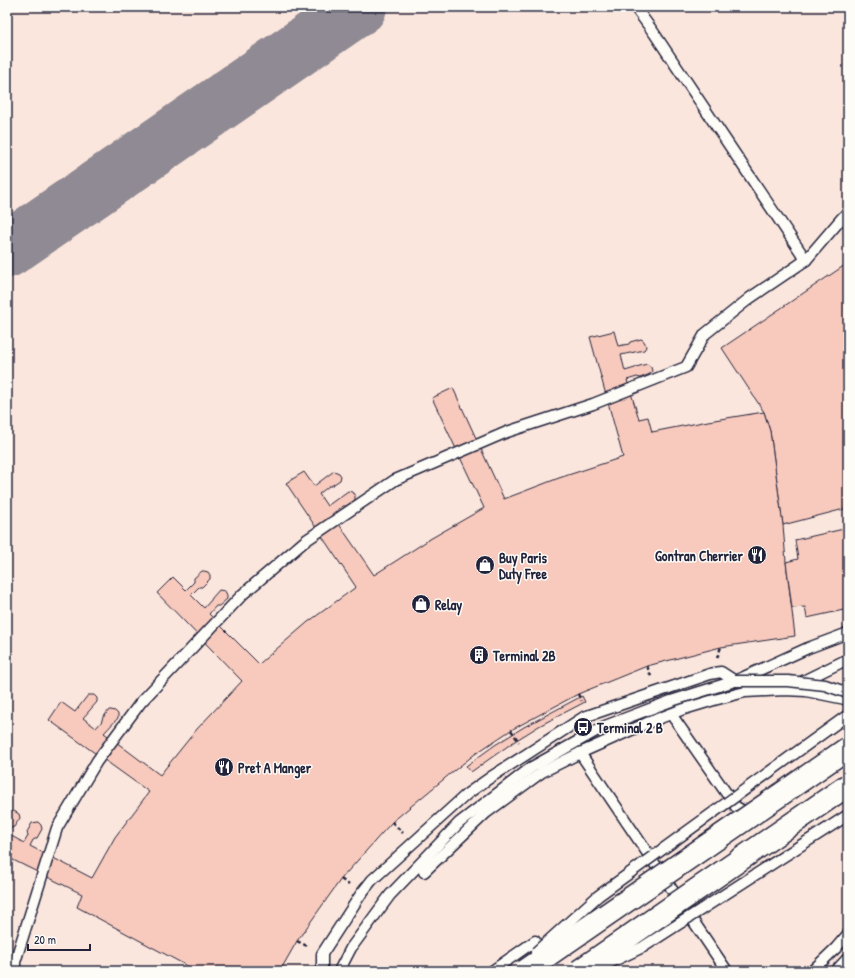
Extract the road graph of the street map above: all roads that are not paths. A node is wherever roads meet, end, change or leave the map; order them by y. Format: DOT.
graph roads {
  1 [pos="635,7"];
  2 [pos="848,212"];
  3 [pos="806,260"];
  4 [pos="848,633"];
  5 [pos="848,640"];
  6 [pos="808,648"];
  7 [pos="848,659"];
  8 [pos="735,681"];
  9 [pos="784,690"];
  10 [pos="848,693"];
  11 [pos="848,701"];
  12 [pos="671,714"];
  13 [pos="848,715"];
  14 [pos="848,748"];
  15 [pos="580,752"];
  16 [pos="848,759"];
  17 [pos="848,785"];
  18 [pos="778,807"];
  19 [pos="848,815"];
  20 [pos="424,872"];
  21 [pos="668,884"];
  22 [pos="848,934"];
  23 [pos="535,941"];
  24 [pos="848,958"];
  25 [pos="15,971"];
  26 [pos="322,971"];
  27 [pos="339,971"];
  28 [pos="492,971"];
  29 [pos="515,971"];
  30 [pos="525,971"];
  31 [pos="541,971"];
  32 [pos="579,971"];
  33 [pos="592,971"];
  34 [pos="727,971"];
  35 [pos="812,971"];
  36 [pos="836,971"];
  1 -- 3 [label="lane"];
  2 -- 3 [label="lane"];
  3 -- 25 [label="lane"];
  4 -- 6 [label="lane"];
  5 -- 6 [label="lane"];
  6 -- 8 [label="lane"];
  7 -- 9 [label="lane"];
  8 -- 10 [label="lane, bridge"];
  8 -- 26 [label="lane"];
  8 -- 27 [label="lane"];
  9 -- 11 [label="lane"];
  9 -- 12 [label="lane"];
  12 -- 15 [label="lane"];
  12 -- 18 [label="lane"];
  13 -- 29 [label="lane, bridge"];
  14 -- 30 [label="main road, bridge"];
  15 -- 20 [label="lane"];
  15 -- 21 [label="lane"];
  16 -- 18 [label="lane"];
  17 -- 32 [label="main road, bridge"];
  18 -- 21 [label="lane"];
  19 -- 33 [label="lane, bridge"];
  21 -- 31 [label="lane"];
  21 -- 34 [label="lane"];
  22 -- 35 [label="lane"];
  23 -- 28 [label="lane"];
  24 -- 36 [label="lane"];
}
